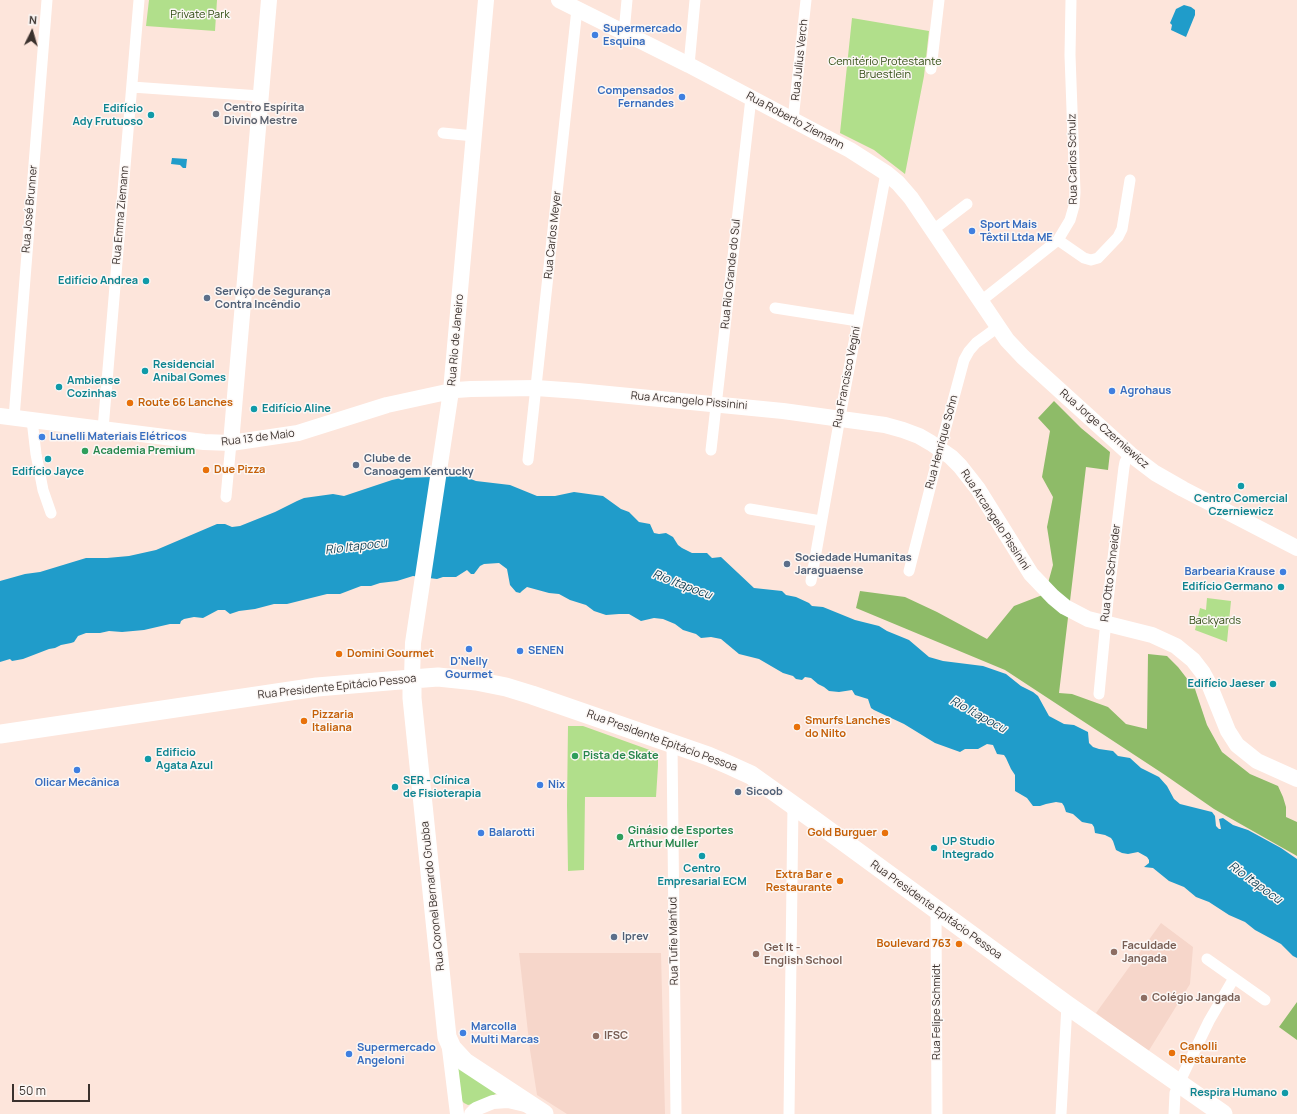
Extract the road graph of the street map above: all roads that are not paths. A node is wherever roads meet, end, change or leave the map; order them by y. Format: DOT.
graph roads {
  1 [pos="47,0"];
  2 [pos="139,0"];
  3 [pos="269,0"];
  4 [pos="486,0"];
  5 [pos="559,0"];
  6 [pos="627,0"];
  7 [pos="695,0"];
  8 [pos="806,0"];
  9 [pos="939,0"];
  10 [pos="1071,0"];
  11 [pos="577,10"];
  12 [pos="624,33"];
  13 [pos="689,65"];
  14 [pos="931,69"];
  15 [pos="132,87"];
  16 [pos="260,96"];
  17 [pos="751,98"];
  18 [pos="793,120"];
  19 [pos="443,133"];
  20 [pos="474,136"];
  21 [pos="886,173"];
  22 [pos="1130,180"];
  23 [pos="967,204"];
  24 [pos="933,230"];
  25 [pos="1058,240"];
  26 [pos="981,301"];
  27 [pos="775,308"];
  28 [pos="858,321"];
  29 [pos="998,327"];
  30 [pos="536,388"];
  31 [pos="451,391"];
  32 [pos="417,399"];
  33 [pos="716,404"];
  34 [pos="7,417"];
  35 [pos="839,418"];
  36 [pos="32,420"];
  37 [pos="446,422"];
  38 [pos="103,429"];
  39 [pos="232,437"];
  40 [pos="940,448"];
  41 [pos="711,450"];
  42 [pos="1130,454"];
  43 [pos="528,460"];
  44 [pos="226,497"];
  45 [pos="750,509"];
  46 [pos="51,513"];
  47 [pos="821,521"];
  48 [pos="1297,548"];
  49 [pos="909,571"];
  50 [pos="810,581"];
  51 [pos="1106,624"];
  52 [pos="412,679"];
  53 [pos="1099,694"];
  54 [pos="0,734"];
  55 [pos="672,744"];
  56 [pos="1297,768"];
  57 [pos="1276,770"];
  58 [pos="1297,779"];
  59 [pos="793,805"];
  60 [pos="936,910"];
  61 [pos="1207,959"];
  62 [pos="1234,978"];
  63 [pos="1265,1000"];
  64 [pos="1067,1005"];
  65 [pos="448,1037"];
  66 [pos="1179,1083"];
  67 [pos="456,1107"];
  68 [pos="539,1111"];
  69 [pos="474,1112"];
  70 [pos="676,1114"];
  71 [pos="789,1114"];
  72 [pos="937,1114"];
  73 [pos="1061,1114"];
  74 [pos="1174,1114"];
  75 [pos="1223,1114"];
  1 -- 34 [label="street, Rua José Brunner"];
  2 -- 15 [label="street, Rua Emma Ziemann"];
  3 -- 16 [label="main road"];
  4 -- 20 [label="main road, Rua Rio de Janeiro"];
  5 -- 11 [label="main road, Rua Roberto Ziemann"];
  6 -- 12 [label="street"];
  7 -- 13 [label="street"];
  8 -- 18 [label="street, Rua Julius Verch"];
  9 -- 14 [label="street"];
  10 -- 25 [label="street, Rua Carlos Schulz"];
  11 -- 12 [label="main road, Rua Roberto Ziemann"];
  11 -- 30 [label="street, Rua Carlos Meyer"];
  12 -- 13 [label="main road, Rua Roberto Ziemann"];
  13 -- 17 [label="main road, Rua Roberto Ziemann"];
  15 -- 16 [label="street"];
  15 -- 38 [label="street, Rua Emma Ziemann"];
  16 -- 39 [label="main road"];
  17 -- 18 [label="main road, Rua Roberto Ziemann"];
  17 -- 33 [label="street, Rua Rio Grande do Sul"];
  18 -- 21 [label="main road, Rua Roberto Ziemann"];
  19 -- 20 [label="street"];
  20 -- 31 [label="main road, Rua Rio de Janeiro"];
  21 -- 24 [label="main road, Rua Roberto Ziemann"];
  21 -- 28 [label="street, Rua Francisco Vegini"];
  22 -- 25 [label="street"];
  23 -- 24 [label="street"];
  24 -- 26 [label="main road, Rua Roberto Ziemann"];
  25 -- 26 [label="street, Rua Carlos Schulz"];
  26 -- 29 [label="main road, Rua Jorge Czerniewicz"];
  27 -- 28 [label="street"];
  28 -- 35 [label="street, Rua Francisco Vegini"];
  29 -- 40 [label="street, Rua Henrique Sohn"];
  29 -- 42 [label="main road, Rua Jorge Czerniewicz"];
  30 -- 31 [label="main road, Rua Arcangelo Pissinini"];
  30 -- 33 [label="main road, Rua Arcangelo Pissinini"];
  30 -- 43 [label="street, Rua Carlos Meyer"];
  31 -- 32 [label="main road, Rua 13 de Maio"];
  31 -- 37 [label="main road, Rua Rio de Janeiro"];
  32 -- 37 [label="main road, Rua 13 de Maio"];
  32 -- 39 [label="main road, Rua 13 de Maio"];
  33 -- 35 [label="main road, Rua Arcangelo Pissinini"];
  33 -- 41 [label="street, Rua Rio Grande do Sul"];
  34 -- 36 [label="main road, Rua 13 de Maio"];
  35 -- 40 [label="main road, Rua Arcangelo Pissinini"];
  35 -- 47 [label="street, Rua Francisco Vegini"];
  36 -- 38 [label="main road, Rua 13 de Maio"];
  36 -- 46 [label="street"];
  37 -- 52 [label="main road, Rua Rio de Janeiro"];
  38 -- 39 [label="main road, Rua 13 de Maio"];
  39 -- 44 [label="street"];
  40 -- 49 [label="street, Rua Henrique Sohn"];
  40 -- 51 [label="main road, Rua Arcangelo Pissinini"];
  42 -- 48 [label="main road, Rua Jorge Czerniewicz"];
  42 -- 51 [label="street, Rua Otto Schneider"];
  45 -- 47 [label="street"];
  47 -- 50 [label="street, Rua Francisco Vegini"];
  51 -- 53 [label="street, Rua Otto Schneider"];
  51 -- 57 [label="main road, Rua Arcangelo Pissinini"];
  52 -- 54 [label="highway, Rua Presidente Epitácio Pessoa"];
  52 -- 55 [label="highway, Rua Presidente Epitácio Pessoa"];
  52 -- 65 [label="highway, Rua Coronel Bernardo Grubba"];
  55 -- 59 [label="highway, Rua Presidente Epitácio Pessoa"];
  55 -- 70 [label="street, Rua Tufie Mahfud"];
  56 -- 57 [label="main road"];
  57 -- 58 [label="main road, Rua Arcangelo Pissinini"];
  59 -- 60 [label="highway, Rua Presidente Epitácio Pessoa"];
  59 -- 71 [label="street"];
  60 -- 64 [label="highway, Rua Presidente Epitácio Pessoa"];
  60 -- 72 [label="street, Rua Felipe Schmidt"];
  61 -- 62 [label="street"];
  62 -- 63 [label="street"];
  62 -- 66 [label="street"];
  64 -- 66 [label="highway, Rua Presidente Epitácio Pessoa"];
  64 -- 73 [label="street"];
  65 -- 67 [label="street, Rua Coronel Bernardo Grubba"];
  65 -- 68 [label="highway"];
  66 -- 74 [label="street"];
  66 -- 75 [label="highway, Rua Presidente Epitácio Pessoa"];
  67 -- 69 [label="street"];
  68 -- 69 [label="street"];
}
